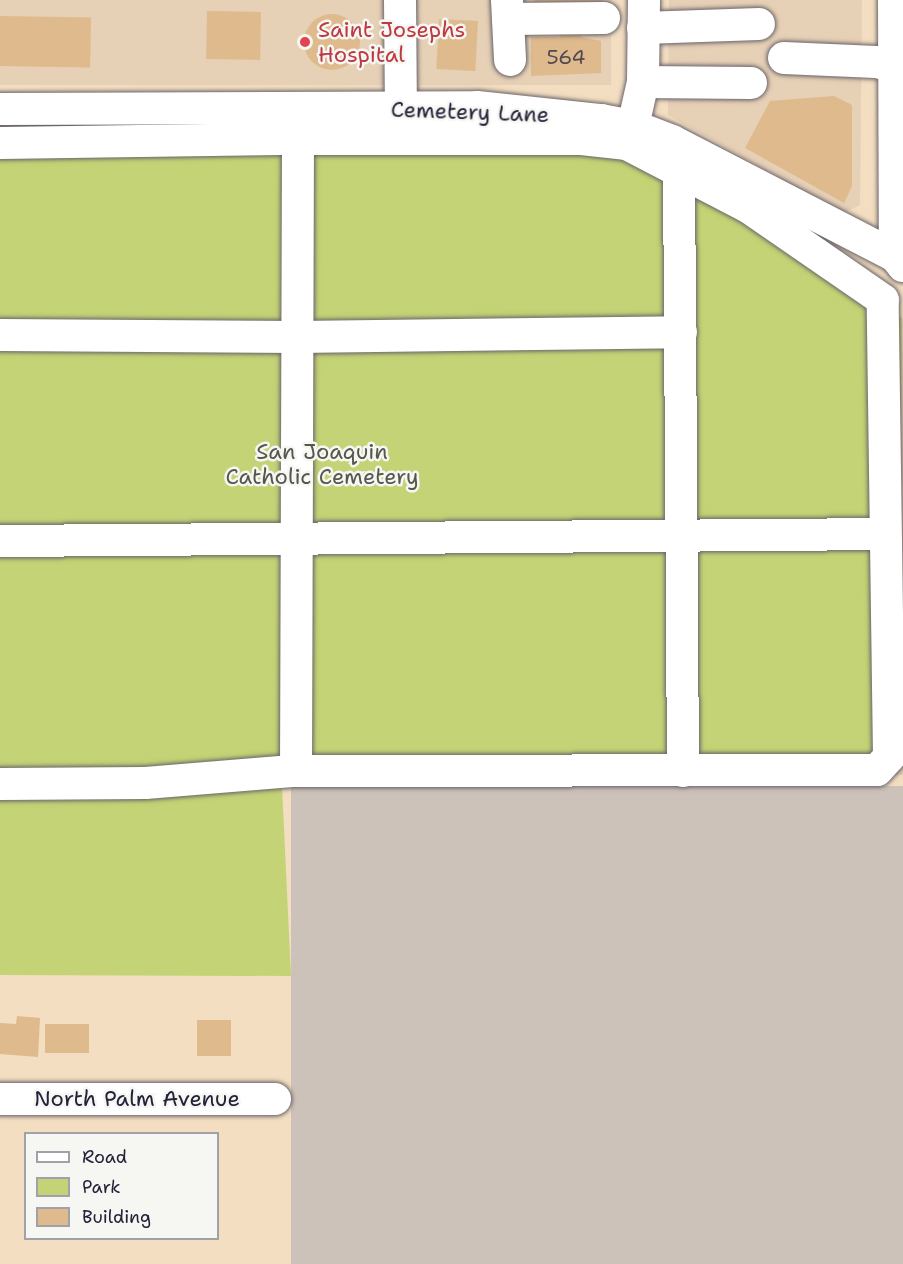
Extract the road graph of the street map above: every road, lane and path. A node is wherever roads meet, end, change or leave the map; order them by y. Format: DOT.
graph roads {
  1 [pos="400,0"];
  2 [pos="894,0"];
  3 [pos="507,9"];
  4 [pos="643,14"];
  5 [pos="604,18"];
  6 [pos="759,24"];
  7 [pos="784,58"];
  8 [pos="510,60"];
  9 [pos="898,68"];
  10 [pos="643,82"];
  11 [pos="752,83"];
  12 [pos="401,108"];
  13 [pos="0,109"];
  14 [pos="633,126"];
  15 [pos="298,139"];
  16 [pos="0,143"];
  17 [pos="680,168"];
  18 [pos="899,261"];
  19 [pos="681,332"];
  20 [pos="0,335"];
  21 [pos="297,337"];
  22 [pos="885,534"];
  23 [pos="683,535"];
  24 [pos="297,536"];
  25 [pos="0,540"];
  26 [pos="292,771"];
  27 [pos="683,771"];
  28 [pos="0,784"];
  29 [pos="0,1099"];
  30 [pos="275,1099"];
  1 -- 12 [label="street"];
  2 -- 9 [label="street"];
  3 -- 5 [label="street"];
  3 -- 8 [label="street"];
  4 -- 6 [label="street"];
  4 -- 10 [label="street"];
  7 -- 9 [label="street"];
  9 -- 18 [label="street"];
  10 -- 11 [label="street"];
  10 -- 14 [label="street"];
  12 -- 13 [label="street, Cemetery Lane"];
  12 -- 14 [label="street, Cemetery Lane"];
  14 -- 18 [label="street, Cemetery Lane"];
  15 -- 16 [label="street"];
  15 -- 17 [label="street"];
  15 -- 21 [label="street"];
  17 -- 19 [label="street"];
  17 -- 22 [label="street"];
  19 -- 21 [label="street"];
  19 -- 23 [label="street"];
  20 -- 21 [label="street"];
  21 -- 24 [label="street"];
  22 -- 23 [label="street"];
  22 -- 27 [label="street"];
  23 -- 24 [label="street"];
  23 -- 27 [label="street"];
  24 -- 25 [label="street"];
  24 -- 26 [label="street"];
  26 -- 27 [label="street"];
  26 -- 28 [label="street"];
  29 -- 30 [label="street, North Palm Avenue"];
}
